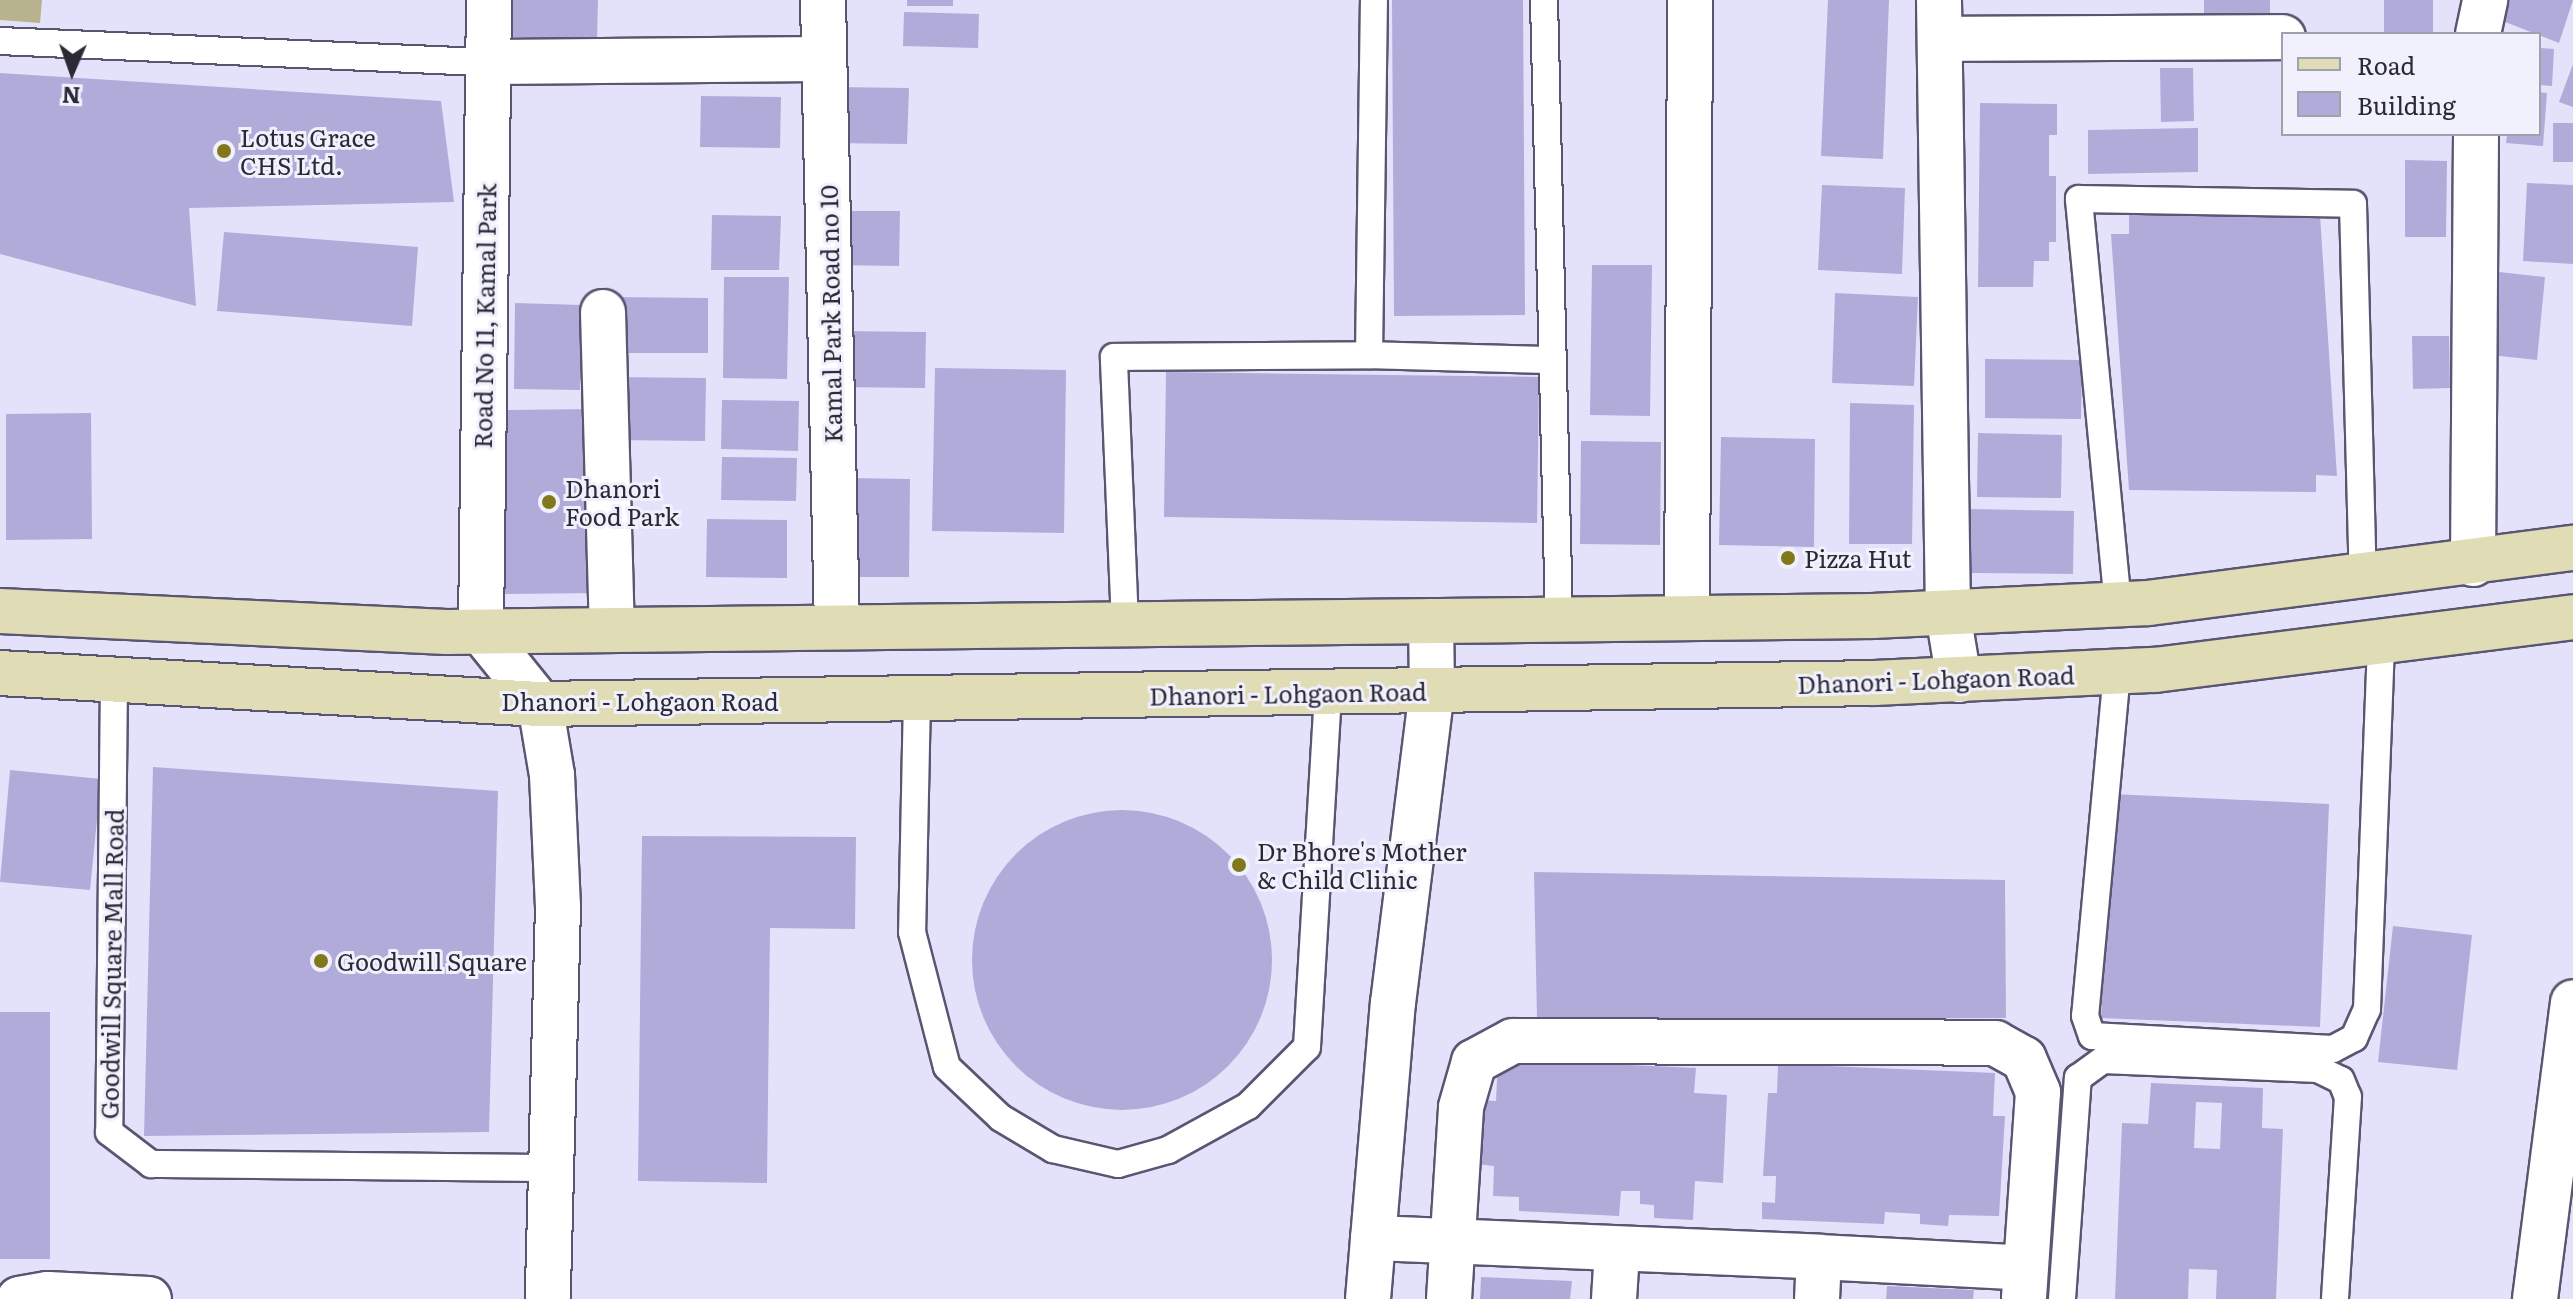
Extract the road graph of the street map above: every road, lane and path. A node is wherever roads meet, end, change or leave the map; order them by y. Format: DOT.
graph roads {
  1 [pos="489,0"];
  2 [pos="823,0"];
  3 [pos="1374,0"];
  4 [pos="1544,0"];
  5 [pos="1690,0"];
  6 [pos="2485,0"];
  7 [pos="1940,20"];
  8 [pos="2478,32"];
  9 [pos="2281,37"];
  10 [pos="0,41"];
  11 [pos="824,59"];
  12 [pos="487,62"];
  13 [pos="2476,136"];
  14 [pos="603,312"];
  15 [pos="1369,355"];
  16 [pos="1552,360"];
  17 [pos="2573,548"];
  18 [pos="2473,564"];
  19 [pos="2363,576"];
  20 [pos="2118,605"];
  21 [pos="0,611"];
  22 [pos="1948,614"];
  23 [pos="2573,617"];
  24 [pos="1687,618"];
  25 [pos="1559,620"];
  26 [pos="1431,621"];
  27 [pos="1125,624"];
  28 [pos="837,627"];
  29 [pos="612,630"];
  30 [pos="481,631"];
  31 [pos="2381,642"];
  32 [pos="2117,672"];
  33 [pos="0,673"];
  34 [pos="114,679"];
  35 [pos="1959,680"];
  36 [pos="1432,690"];
  37 [pos="1328,692"];
  38 [pos="917,698"];
  39 [pos="540,704"];
  40 [pos="2573,1002"];
  41 [pos="552,1168"];
  42 [pos="1373,1238"];
  43 [pos="1454,1241"];
  44 [pos="1617,1251"];
  45 [pos="1818,1278"];
  46 [pos="2025,1284"];
  47 [pos="19,1299"];
  48 [pos="149,1299"];
  49 [pos="548,1299"];
  50 [pos="1368,1299"];
  51 [pos="1449,1299"];
  52 [pos="1614,1299"];
  53 [pos="2062,1299"];
  54 [pos="2335,1299"];
  55 [pos="2535,1299"];
  1 -- 12 [label="street, Road No 11, Kamal Park"];
  2 -- 11 [label="street, Kamal Park Road no 10"];
  3 -- 15 [label="lane"];
  4 -- 16 [label="lane"];
  5 -- 24 [label="street"];
  6 -- 8 [label="street"];
  7 -- 9 [label="street"];
  7 -- 22 [label="street"];
  10 -- 12 [label="lane"];
  11 -- 12 [label="street"];
  11 -- 28 [label="street, Kamal Park Road no 10"];
  12 -- 30 [label="street, Road No 11, Kamal Park"];
  13 -- 18 [label="street"];
  14 -- 29 [label="street"];
  15 -- 16 [label="lane"];
  15 -- 27 [label="lane"];
  16 -- 25 [label="lane"];
  17 -- 18 [label="main road"];
  18 -- 19 [label="main road"];
  19 -- 20 [label="main road"];
  19 -- 20 [label="lane"];
  20 -- 22 [label="main road"];
  21 -- 30 [label="main road"];
  22 -- 24 [label="main road"];
  22 -- 35 [label="street"];
  23 -- 31 [label="main road, Dhanori - Lohgaon Road"];
  24 -- 25 [label="main road"];
  25 -- 26 [label="main road"];
  26 -- 27 [label="main road"];
  26 -- 36 [label="street"];
  27 -- 28 [label="main road"];
  28 -- 29 [label="main road"];
  29 -- 30 [label="main road"];
  30 -- 39 [label="street"];
  31 -- 32 [label="main road, Dhanori - Lohgaon Road"];
  31 -- 32 [label="lane"];
  32 -- 35 [label="main road, Dhanori - Lohgaon Road"];
  33 -- 34 [label="main road, Dhanori - Lohgaon Road"];
  34 -- 39 [label="main road, Dhanori - Lohgaon Road"];
  34 -- 41 [label="lane, Goodwill Square Mall Road"];
  35 -- 36 [label="main road, Dhanori - Lohgaon Road"];
  36 -- 37 [label="main road, Dhanori - Lohgaon Road"];
  36 -- 42 [label="street"];
  37 -- 38 [label="main road, Dhanori - Lohgaon Road"];
  37 -- 38 [label="lane"];
  38 -- 39 [label="main road, Dhanori - Lohgaon Road"];
  39 -- 41 [label="street"];
  40 -- 55 [label="street"];
  41 -- 49 [label="street"];
  42 -- 43 [label="street"];
  42 -- 50 [label="street"];
  43 -- 44 [label="street"];
  43 -- 46 [label="street"];
  43 -- 51 [label="street"];
  44 -- 45 [label="street"];
  44 -- 52 [label="street"];
  45 -- 46 [label="street"];
  47 -- 48 [label="street"];
  53 -- 54 [label="lane"];
}
